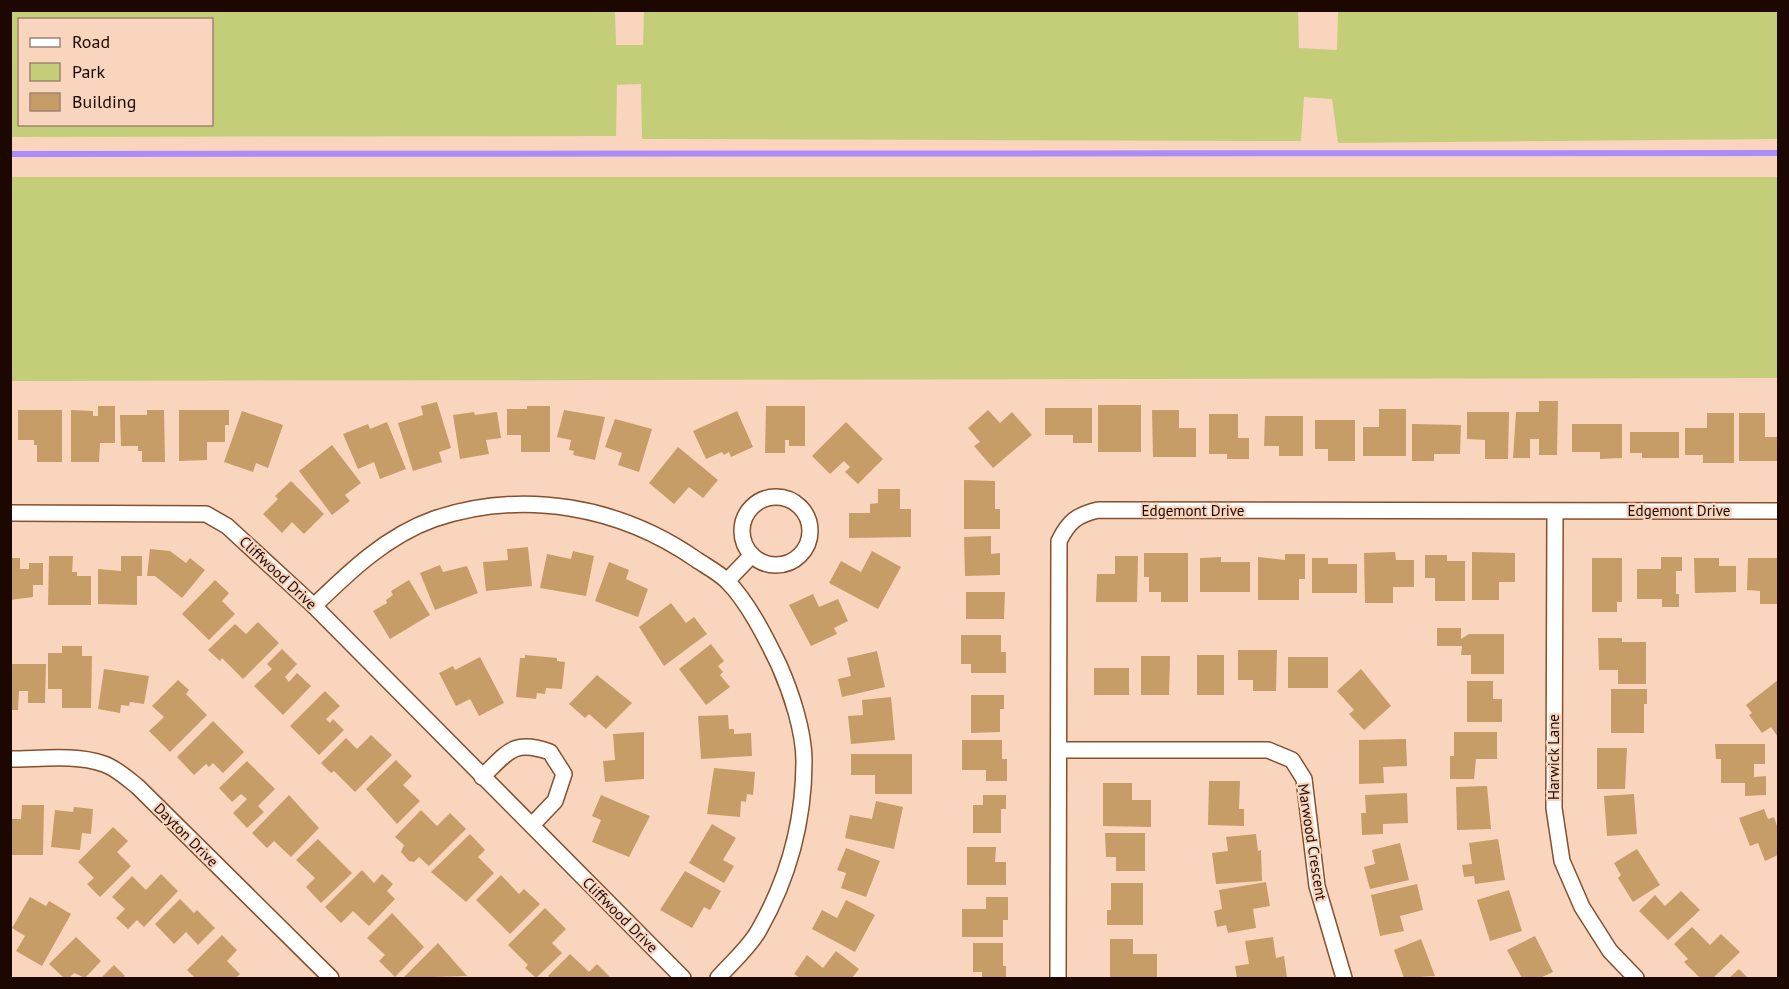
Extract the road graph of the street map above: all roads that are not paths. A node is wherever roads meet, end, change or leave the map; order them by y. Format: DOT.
graph roads {
  1 [pos="1779,511"];
  2 [pos="1555,512"];
  3 [pos="10,513"];
  4 [pos="752,555"];
  5 [pos="727,581"];
  6 [pos="314,606"];
  7 [pos="1059,750"];
  8 [pos="10,759"];
  9 [pos="482,777"];
  10 [pos="532,825"];
  11 [pos="331,978"];
  12 [pos="683,978"];
  13 [pos="718,978"];
  14 [pos="1058,978"];
  15 [pos="1344,978"];
  16 [pos="1636,978"];
  1 -- 2 [label="street, Edgemont Drive"];
  2 -- 7 [label="street, Edgemont Drive"];
  2 -- 16 [label="street, Harwick Lane"];
  3 -- 6 [label="street, Cliffwood Drive"];
  4 -- 4 [label="street"];
  4 -- 5 [label="street"];
  5 -- 6 [label="street"];
  5 -- 13 [label="street"];
  6 -- 9 [label="street, Cliffwood Drive"];
  7 -- 14 [label="street, Edgemont Drive"];
  7 -- 15 [label="street, Marwood Crescent"];
  8 -- 11 [label="street, Dayton Drive"];
  9 -- 10 [label="street, Cliffwood Drive"];
  9 -- 10 [label="street"];
  10 -- 12 [label="street, Cliffwood Drive"];
}
